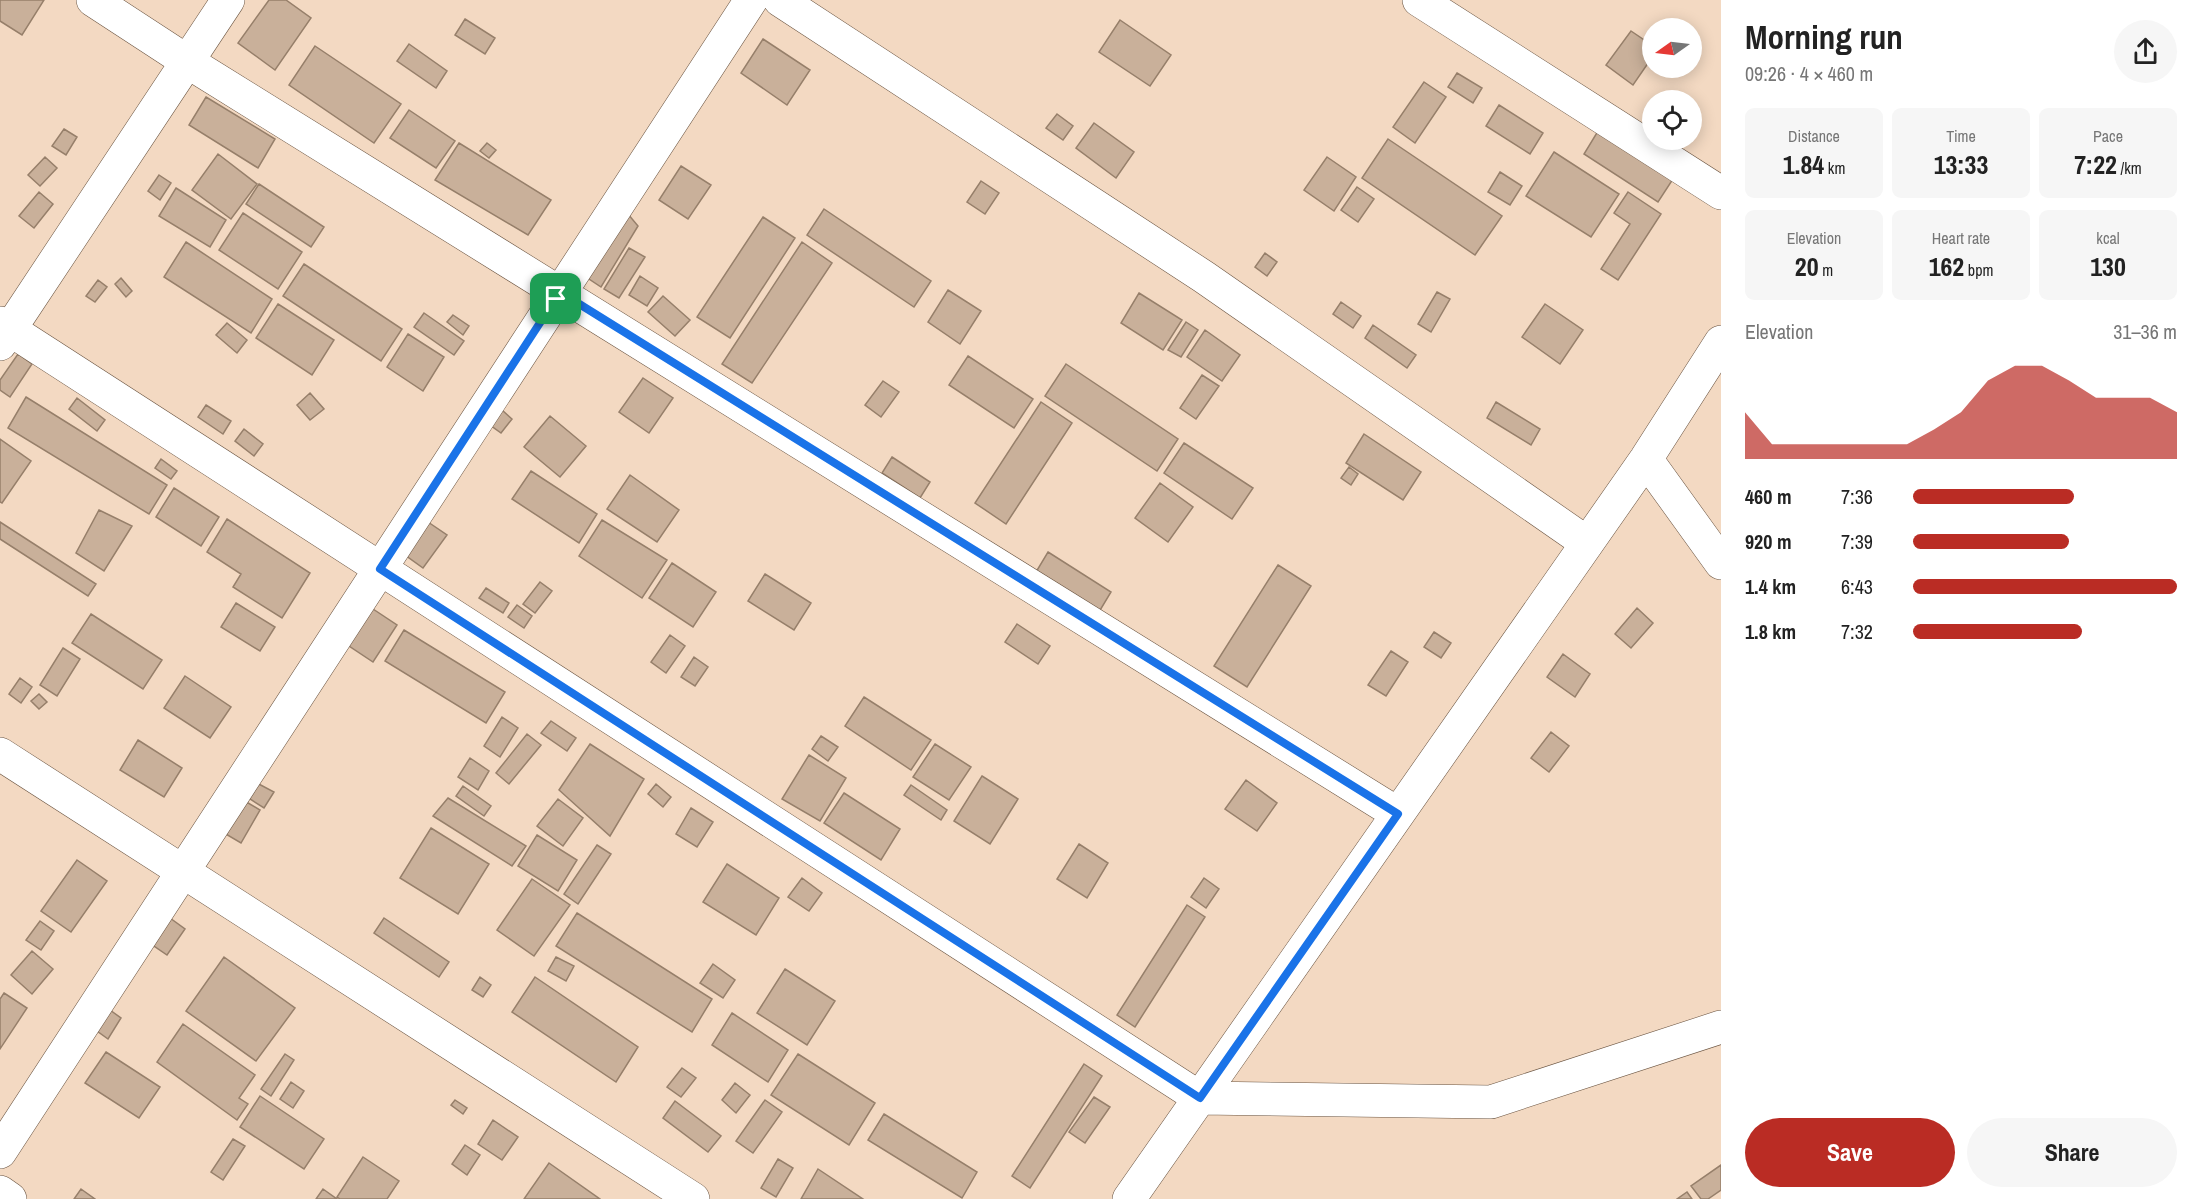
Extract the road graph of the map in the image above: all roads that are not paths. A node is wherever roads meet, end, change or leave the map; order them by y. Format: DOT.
graph roads {
  1 [pos="93,0"];
  2 [pos="228,0"];
  3 [pos="751,0"];
  4 [pos="780,0"];
  5 [pos="1419,0"];
  6 [pos="188,62"];
  7 [pos="1721,193"];
  8 [pos="560,292"];
  9 [pos="3,332"];
  10 [pos="1721,342"];
  11 [pos="1646,459"];
  12 [pos="1587,543"];
  13 [pos="1721,563"];
  14 [pos="380,569"];
  15 [pos="0,754"];
  16 [pos="1398,814"];
  17 [pos="182,872"];
  18 [pos="1721,1027"];
  19 [pos="1200,1098"];
  20 [pos="0,1152"];
  21 [pos="0,1192"];
  22 [pos="10,1199"];
  23 [pos="693,1199"];
  24 [pos="1130,1199"];
  1 -- 6 [label="street"];
  2 -- 6 [label="street"];
  3 -- 8 [label="street"];
  4 -- 12 [label="street"];
  5 -- 7 [label="street"];
  6 -- 8 [label="street"];
  6 -- 9 [label="street"];
  8 -- 14 [label="street"];
  8 -- 16 [label="street"];
  9 -- 14 [label="street"];
  10 -- 11 [label="street"];
  11 -- 12 [label="street"];
  11 -- 13 [label="street"];
  12 -- 16 [label="street"];
  14 -- 17 [label="street"];
  14 -- 19 [label="street"];
  15 -- 17 [label="street"];
  16 -- 19 [label="street"];
  17 -- 20 [label="street"];
  17 -- 23 [label="street"];
  18 -- 19 [label="street"];
  19 -- 24 [label="street"];
  21 -- 22 [label="street"];
}
